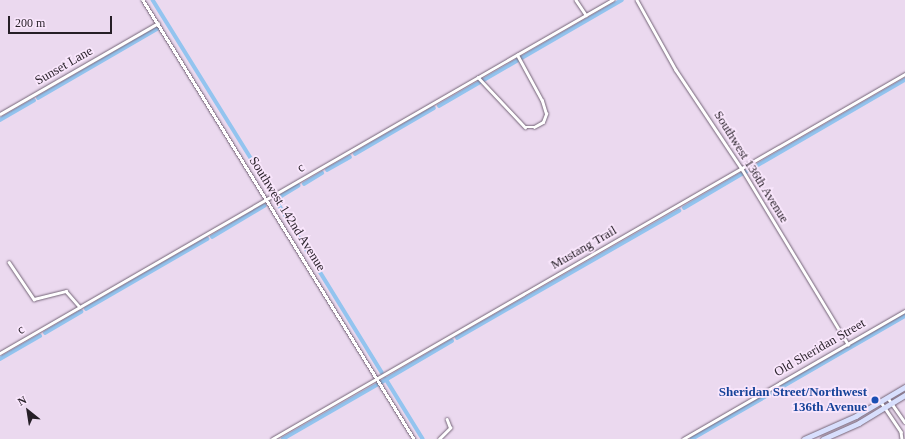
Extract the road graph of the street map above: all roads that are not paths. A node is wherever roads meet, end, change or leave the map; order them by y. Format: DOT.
graph roads {
  1 [pos="144,0"];
  2 [pos="576,0"];
  3 [pos="612,0"];
  4 [pos="637,0"];
  5 [pos="586,15"];
  6 [pos="158,23"];
  7 [pos="517,54"];
  8 [pos="905,74"];
  9 [pos="479,78"];
  10 [pos="0,114"];
  11 [pos="742,169"];
  12 [pos="266,200"];
  13 [pos="9,262"];
  14 [pos="80,307"];
  15 [pos="905,311"];
  16 [pos="848,344"];
  17 [pos="0,353"];
  18 [pos="377,379"];
  19 [pos="905,387"];
  20 [pos="905,395"];
  21 [pos="888,398"];
  22 [pos="881,402"];
  23 [pos="892,404"];
  24 [pos="885,408"];
  25 [pos="447,420"];
  26 [pos="905,422"];
  27 [pos="905,433"];
  28 [pos="901,437"];
  29 [pos="272,439"];
  30 [pos="414,439"];
  31 [pos="439,439"];
  32 [pos="683,439"];
  33 [pos="804,439"];
  34 [pos="823,439"];
  1 -- 6 [label="street, Southwest 142nd Avenue"];
  2 -- 5 [label="street"];
  3 -- 5 [label="street, c"];
  4 -- 11 [label="street, Southwest 136th Avenue"];
  5 -- 7 [label="street, c"];
  6 -- 10 [label="street, Sunset Lane"];
  6 -- 12 [label="street, Southwest 142nd Avenue"];
  7 -- 9 [label="street, c"];
  7 -- 9 [label="street"];
  8 -- 11 [label="street, Mustang Trail"];
  9 -- 12 [label="street, c"];
  11 -- 16 [label="street, Southwest 136th Avenue"];
  11 -- 18 [label="street, Mustang Trail"];
  12 -- 14 [label="street, c"];
  12 -- 18 [label="street, Southwest 142nd Avenue"];
  13 -- 14 [label="street"];
  14 -- 17 [label="street, c"];
  15 -- 16 [label="street, Old Sheridan Street"];
  16 -- 32 [label="street, Old Sheridan Street"];
  18 -- 29 [label="street, Mustang Trail"];
  18 -- 30 [label="street, Southwest 142nd Avenue"];
  19 -- 21 [label="main road"];
  20 -- 23 [label="main road"];
  21 -- 22 [label="main road"];
  21 -- 23 [label="street"];
  22 -- 24 [label="street"];
  22 -- 33 [label="main road"];
  23 -- 24 [label="main road"];
  23 -- 26 [label="street"];
  24 -- 28 [label="street"];
  24 -- 34 [label="main road"];
  25 -- 31 [label="street"];
  27 -- 28 [label="street"];
}
